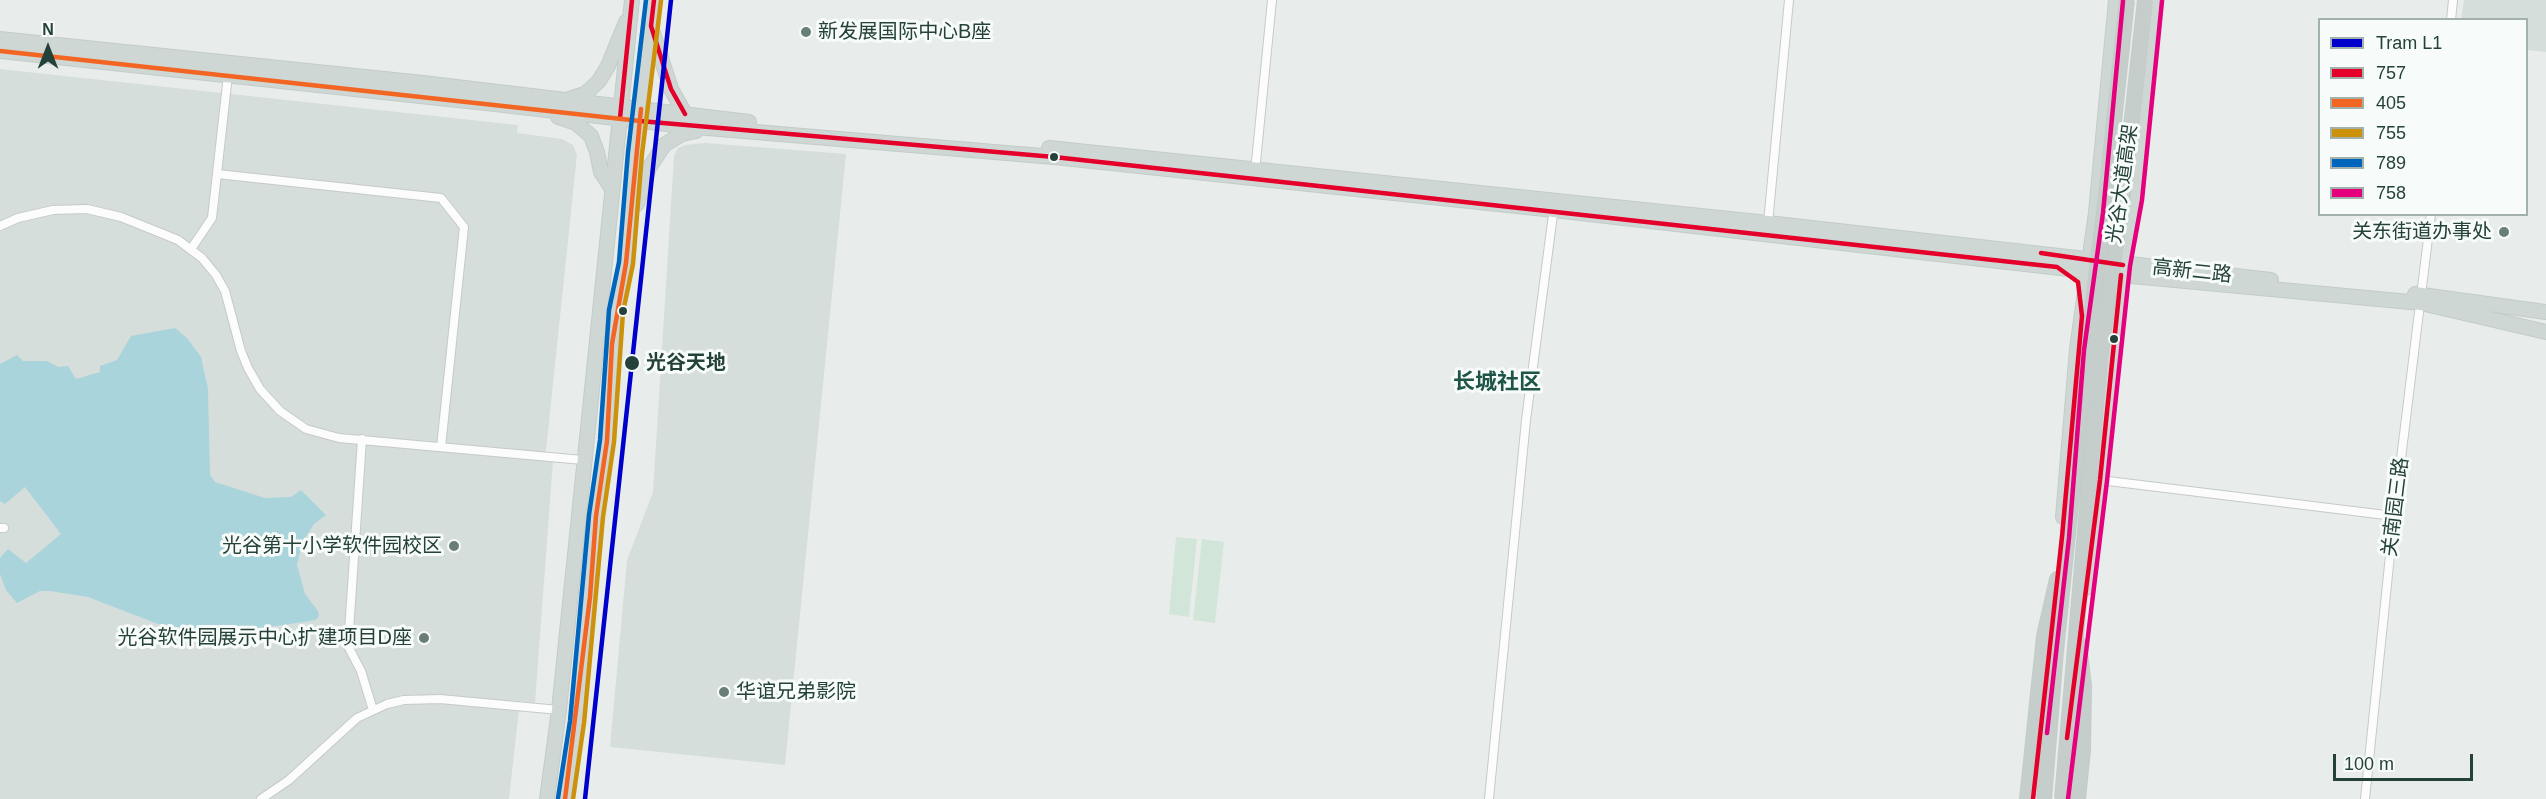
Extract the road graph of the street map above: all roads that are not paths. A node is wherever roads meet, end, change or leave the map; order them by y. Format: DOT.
graph roads {
  1 [pos="654,0"];
  2 [pos="1272,0"];
  3 [pos="1789,0"];
  4 [pos="2116,0"];
  5 [pos="2127,0"];
  6 [pos="2145,0"];
  7 [pos="2155,0"];
  8 [pos="2453,0"];
  9 [pos="632,3"];
  10 [pos="2451,18"];
  11 [pos="651,26"];
  12 [pos="0,39"];
  13 [pos="0,51"];
  14 [pos="228,75"];
  15 [pos="569,99"];
  16 [pos="495,104"];
  17 [pos="621,112"];
  18 [pos="685,114"];
  19 [pos="640,115"];
  20 [pos="714,128"];
  21 [pos="1254,173"];
  22 [pos="217,174"];
  23 [pos="612,189"];
  24 [pos="1555,205"];
  25 [pos="2431,216"];
  26 [pos="631,223"];
  27 [pos="1768,223"];
  28 [pos="0,226"];
  29 [pos="191,249"];
  30 [pos="2090,264"];
  31 [pos="2057,267"];
  32 [pos="2122,270"];
  33 [pos="2421,299"];
  34 [pos="2546,312"];
  35 [pos="2082,316"];
  36 [pos="2546,332"];
  37 [pos="362,439"];
  38 [pos="441,447"];
  39 [pos="583,460"];
  40 [pos="2100,480"];
  41 [pos="2394,516"];
  42 [pos="2057,579"];
  43 [pos="2079,644"];
  44 [pos="373,710"];
  45 [pos="559,710"];
  46 [pos="261,799"];
  47 [pos="547,799"];
  48 [pos="565,799"];
  49 [pos="1489,799"];
  50 [pos="2027,799"];
  51 [pos="2033,799"];
  52 [pos="2044,799"];
  53 [pos="2061,799"];
  54 [pos="2078,799"];
  55 [pos="2365,799"];
  1 -- 11 [label="main road"];
  2 -- 21 [label="street"];
  3 -- 27 [label="street"];
  4 -- 30 [label="main road"];
  5 -- 52 [label="highway, 光谷大道高架, bridge"];
  6 -- 53 [label="highway, 光谷大道高架, bridge"];
  7 -- 32 [label="main road"];
  8 -- 10 [label="street"];
  9 -- 15 [label="main road"];
  9 -- 17 [label="main road"];
  11 -- 18 [label="main road"];
  11 -- 19 [label="main road"];
  12 -- 15 [label="main road"];
  13 -- 14 [label="main road"];
  14 -- 16 [label="main road"];
  14 -- 22 [label="street"];
  15 -- 17 [label="main road"];
  16 -- 17 [label="main road"];
  16 -- 23 [label="main road"];
  17 -- 19 [label="main road"];
  17 -- 23 [label="main road"];
  18 -- 19 [label="main road, 高新二路"];
  18 -- 21 [label="main road, 高新二路"];
  19 -- 20 [label="main road, 高新二路"];
  19 -- 26 [label="main road"];
  20 -- 21 [label="main road, 高新二路"];
  20 -- 26 [label="main road"];
  21 -- 24 [label="main road, 高新二路"];
  22 -- 29 [label="street"];
  22 -- 38 [label="street"];
  23 -- 39 [label="main road"];
  24 -- 27 [label="main road, 高新二路"];
  24 -- 31 [label="main road, 高新二路"];
  24 -- 49 [label="street"];
  25 -- 33 [label="street, 关南园三路"];
  26 -- 48 [label="main road"];
  27 -- 30 [label="main road, 高新二路"];
  28 -- 29 [label="street"];
  29 -- 37 [label="street"];
  30 -- 31 [label="main road, 高新二路"];
  30 -- 32 [label="main road, 高新二路"];
  30 -- 35 [label="main road"];
  31 -- 35 [label="main road"];
  32 -- 33 [label="main road, 高新二路"];
  32 -- 40 [label="main road"];
  33 -- 34 [label="main road, 高新二路"];
  33 -- 36 [label="main road, 高新二路"];
  33 -- 41 [label="street, 关南园三路"];
  35 -- 42 [label="main road"];
  37 -- 38 [label="street"];
  37 -- 44 [label="street"];
  38 -- 39 [label="street"];
  39 -- 45 [label="main road"];
  40 -- 41 [label="street"];
  40 -- 43 [label="main road"];
  41 -- 55 [label="street, 关南园三路"];
  42 -- 50 [label="highway"];
  42 -- 51 [label="main road"];
  43 -- 53 [label="main road"];
  43 -- 54 [label="highway"];
  44 -- 45 [label="street"];
  44 -- 46 [label="street"];
  45 -- 47 [label="main road"];
}
